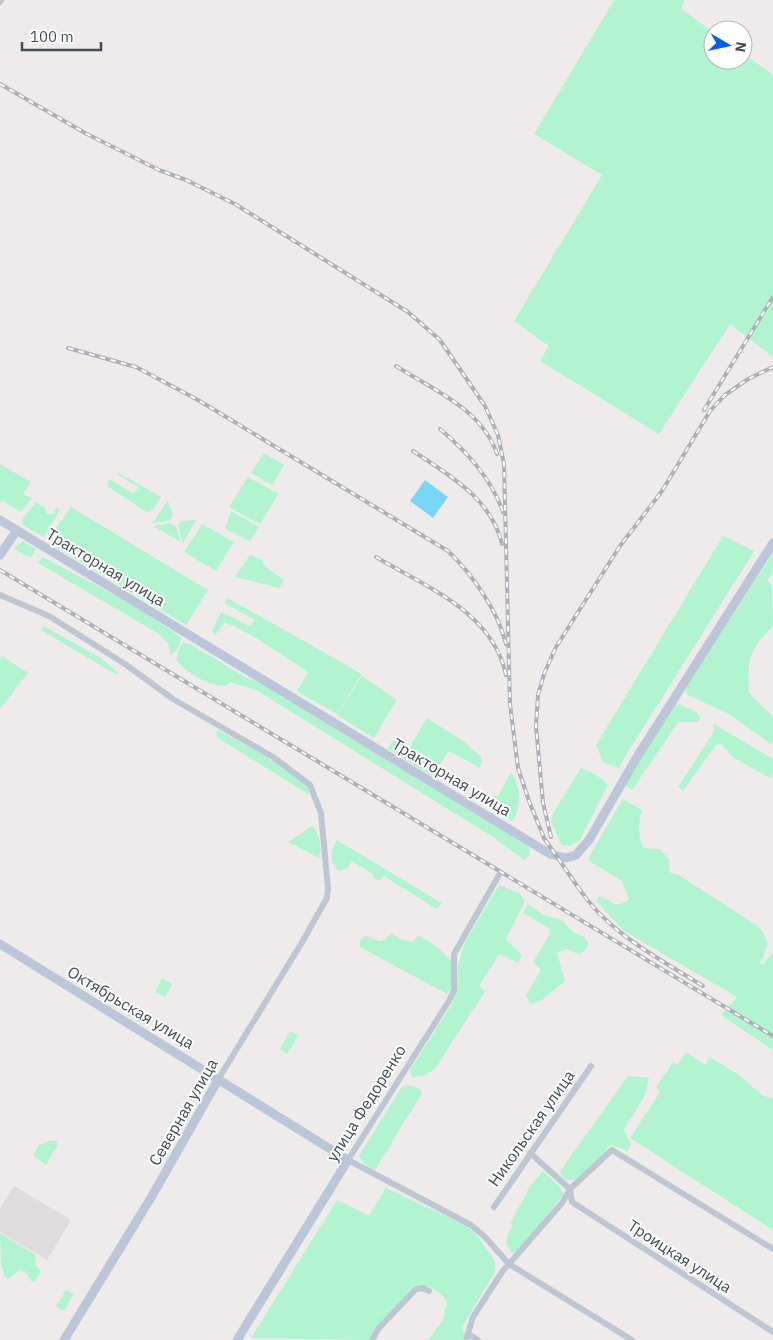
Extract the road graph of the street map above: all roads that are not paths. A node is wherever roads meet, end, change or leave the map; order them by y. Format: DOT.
graph roads {
  1 [pos="0,520"];
  2 [pos="17,530"];
  3 [pos="773,543"];
  4 [pos="0,555"];
  5 [pos="0,595"];
  6 [pos="499,875"];
  7 [pos="0,944"];
  8 [pos="590,1066"];
  9 [pos="219,1078"];
  10 [pos="530,1153"];
  11 [pos="348,1160"];
  12 [pos="570,1189"];
  13 [pos="494,1207"];
  14 [pos="773,1249"];
  15 [pos="509,1264"];
  16 [pos="429,1291"];
  17 [pos="773,1332"];
  18 [pos="468,1337"];
  19 [pos="239,1339"];
  20 [pos="64,1340"];
  21 [pos="372,1340"];
  22 [pos="478,1340"];
  23 [pos="632,1340"];
  1 -- 2 [label="main road, Тракторная улица"];
  2 -- 3 [label="main road, Тракторная улица"];
  2 -- 4 [label="main road"];
  5 -- 9 [label="street, Северная улица"];
  6 -- 11 [label="street, улица Федоренко"];
  7 -- 9 [label="main road, Октябрьская улица"];
  8 -- 10 [label="street, Никольская улица"];
  9 -- 11 [label="main road, Октябрьская улица"];
  9 -- 20 [label="main road, Северная улица"];
  10 -- 12 [label="street"];
  10 -- 13 [label="street, Никольская улица"];
  11 -- 15 [label="street"];
  11 -- 19 [label="main road, улица Федоренко"];
  12 -- 14 [label="street"];
  12 -- 15 [label="street"];
  12 -- 17 [label="street, Троицкая улица"];
  15 -- 18 [label="street"];
  15 -- 23 [label="street"];
  16 -- 21 [label="street"];
  18 -- 22 [label="street"];
}
